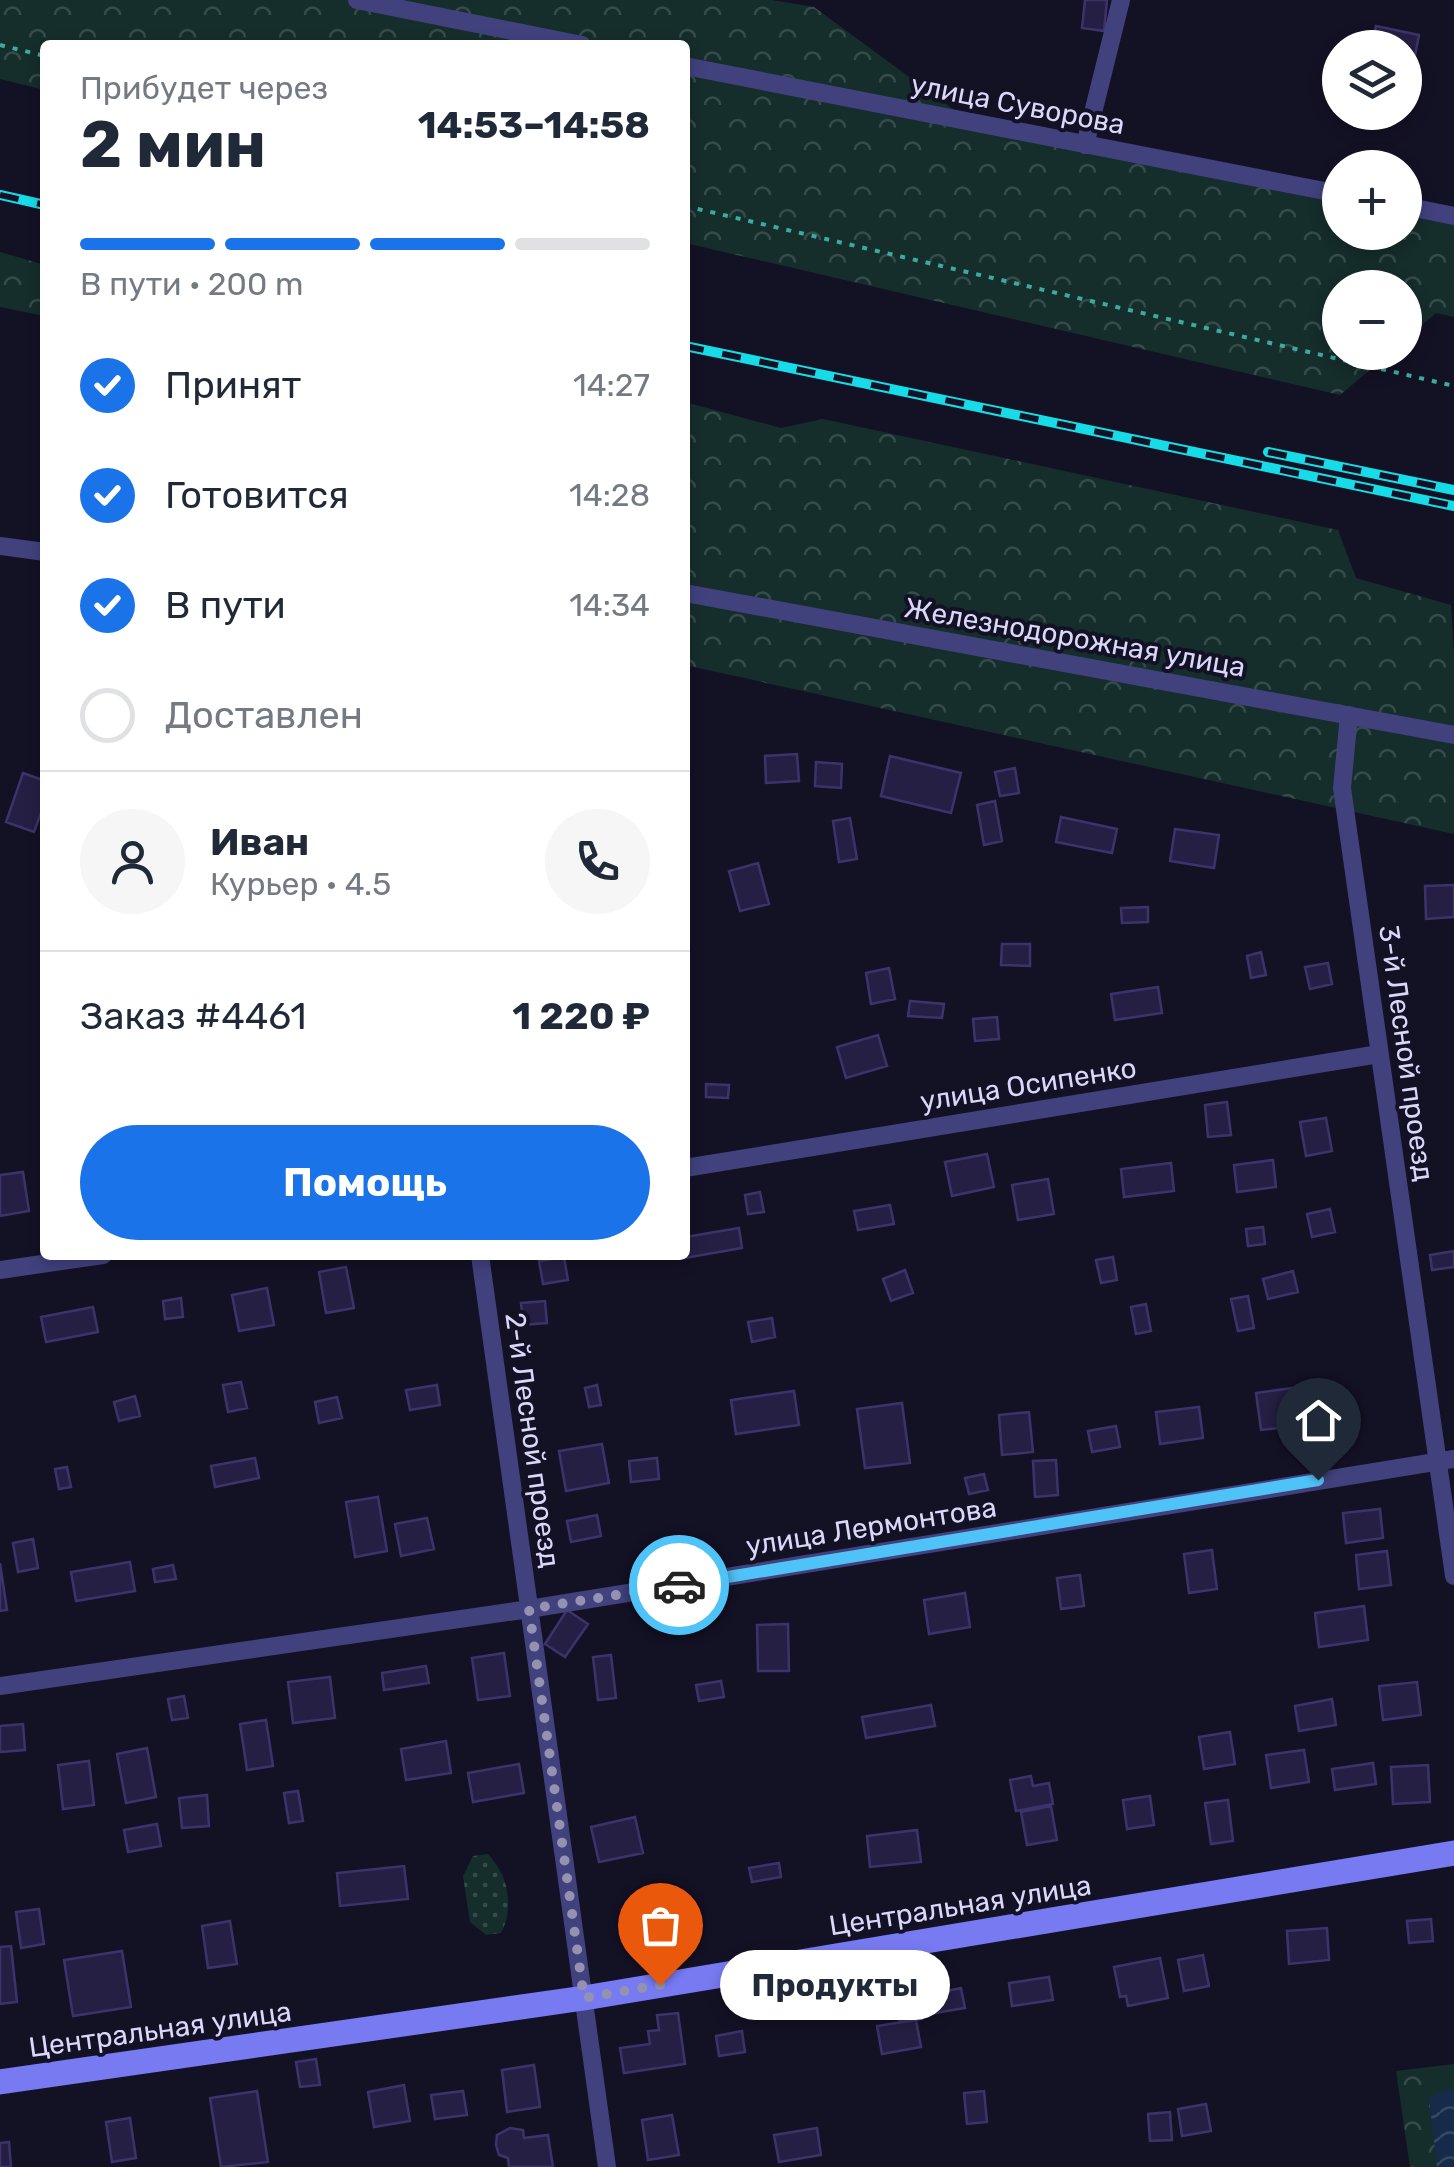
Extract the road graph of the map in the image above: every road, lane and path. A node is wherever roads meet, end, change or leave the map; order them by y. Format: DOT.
graph roads {
  1 [pos="356,0"];
  2 [pos="1121,0"];
  3 [pos="557,40"];
  4 [pos="0,45"];
  5 [pos="40,55"];
  6 [pos="690,67"];
  7 [pos="1085,146"];
  8 [pos="1322,191"];
  9 [pos="690,207"];
  10 [pos="1422,209"];
  11 [pos="1454,216"];
  12 [pos="1454,386"];
  13 [pos="0,546"];
  14 [pos="40,551"];
  15 [pos="690,593"];
  16 [pos="1349,715"];
  17 [pos="1454,735"];
  18 [pos="1380,1054"];
  19 [pos="690,1167"];
  20 [pos="69,1260"];
  21 [pos="481,1260"];
  22 [pos="0,1270"];
  23 [pos="1445,1460"];
  24 [pos="1454,1576"];
  25 [pos="529,1609"];
  26 [pos="0,1686"];
  27 [pos="1454,1854"];
  28 [pos="584,1998"];
  29 [pos="0,2082"];
  30 [pos="607,2167"];
  1 -- 3 [label="street"];
  2 -- 7 [label="street"];
  4 -- 5 [label="path"];
  6 -- 7 [label="street, улица Суворова"];
  7 -- 8 [label="street, улица Суворова"];
  9 -- 12 [label="path"];
  10 -- 11 [label="street"];
  13 -- 14 [label="street"];
  15 -- 16 [label="street, Железнодорожная улица"];
  16 -- 17 [label="street, Железнодорожная улица"];
  16 -- 18 [label="street, 3-й Лесной проезд"];
  18 -- 19 [label="street, улица Осипенко"];
  18 -- 23 [label="street, 3-й Лесной проезд"];
  20 -- 22 [label="street"];
  21 -- 25 [label="street, 2-й Лесной проезд"];
  23 -- 24 [label="street, 3-й Лесной проезд"];
  23 -- 25 [label="street, улица Лермонтова"];
  25 -- 26 [label="street, улица Лермонтова"];
  25 -- 28 [label="street, 2-й Лесной проезд"];
  27 -- 28 [label="street, Центральная улица"];
  28 -- 29 [label="street, Центральная улица"];
  28 -- 30 [label="street, 2-й Лесной проезд"];
}
